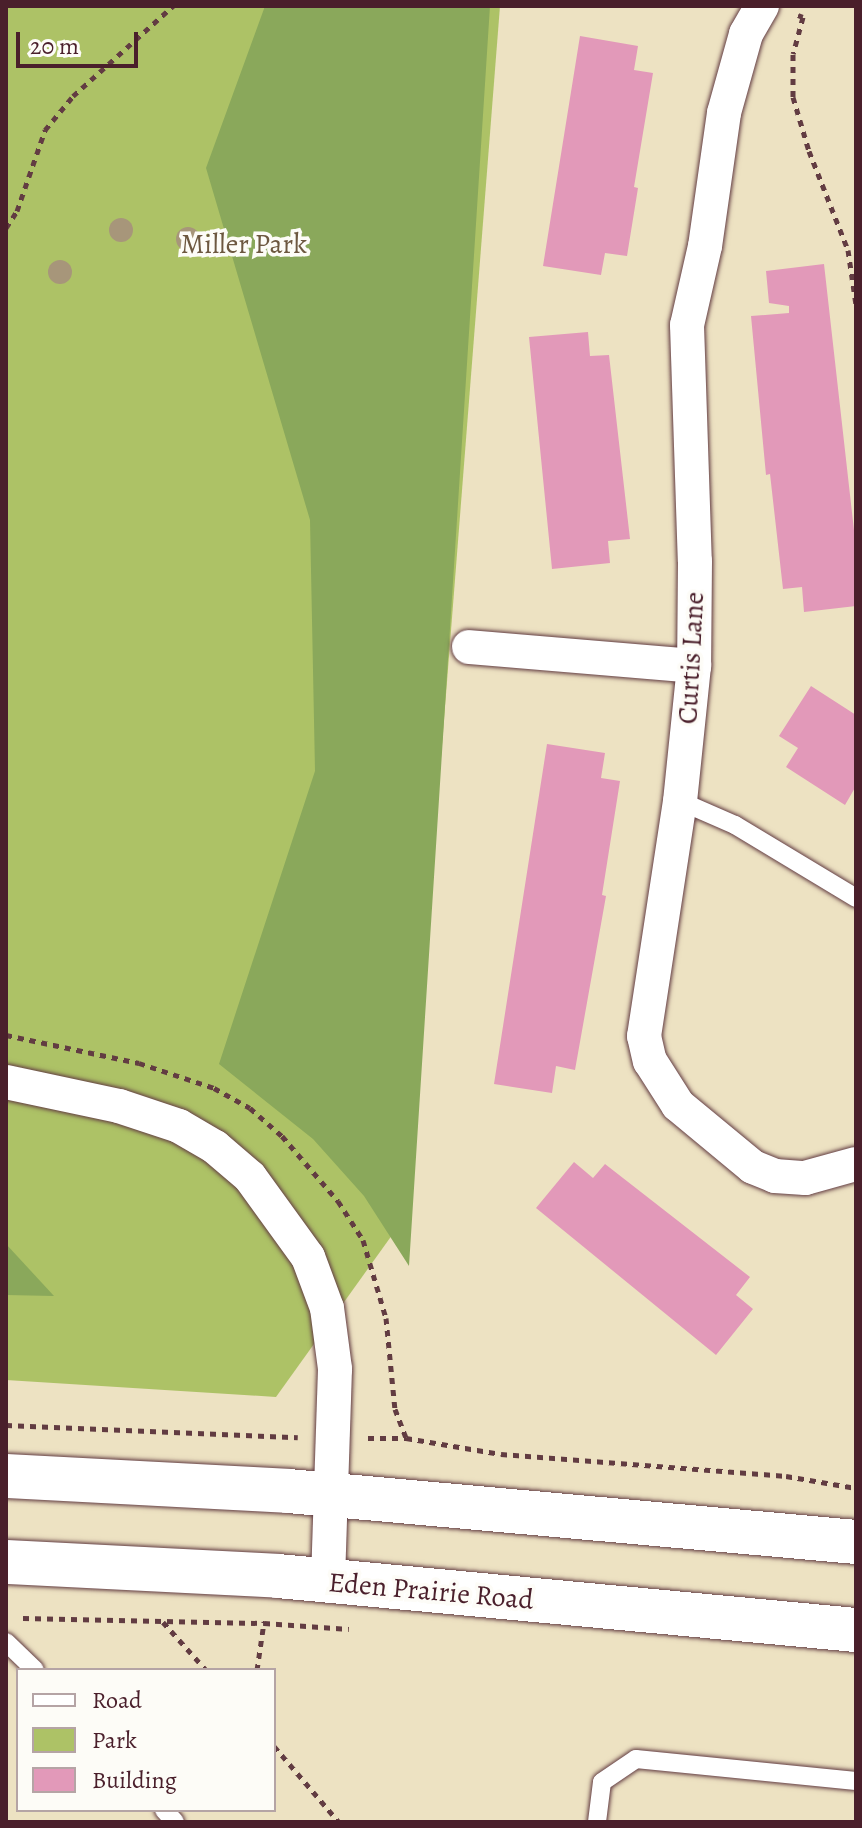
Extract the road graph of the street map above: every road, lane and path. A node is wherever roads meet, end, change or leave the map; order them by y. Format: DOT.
graph roads {
  1 [pos="173,6"];
  2 [pos="776,9"];
  3 [pos="6,228"];
  4 [pos="856,305"];
  5 [pos="469,647"];
  6 [pos="694,666"];
  7 [pos="680,801"];
  8 [pos="856,898"];
  9 [pos="6,1082"];
  10 [pos="856,1164"];
  11 [pos="6,1425"];
  12 [pos="287,1436"];
  13 [pos="391,1438"];
  14 [pos="6,1476"];
  15 [pos="856,1488"];
  16 [pos="332,1496"];
  17 [pos="856,1542"];
  18 [pos="6,1562"];
  19 [pos="328,1581"];
  20 [pos="266,1615"];
  21 [pos="7,1618"];
  22 [pos="856,1630"];
  23 [pos="6,1642"];
  24 [pos="33,1668"];
  25 [pos="204,1668"];
  26 [pos="257,1668"];
  27 [pos="276,1748"];
  28 [pos="856,1781"];
  29 [pos="339,1822"];
  30 [pos="597,1822"];
  1 -- 3 [label="path"];
  2 -- 4 [label="path"];
  2 -- 6 [label="street, Curtis Lane"];
  5 -- 6 [label="street"];
  6 -- 7 [label="street, Curtis Lane"];
  7 -- 8 [label="lane"];
  7 -- 10 [label="street, Curtis Lane"];
  9 -- 16 [label="street"];
  11 -- 12 [label="path"];
  13 -- 15 [label="path"];
  14 -- 16 [label="main road"];
  16 -- 17 [label="main road"];
  16 -- 19 [label="street"];
  18 -- 19 [label="main road, Eden Prairie Road"];
  19 -- 22 [label="main road, Eden Prairie Road"];
  20 -- 26 [label="path"];
  21 -- 25 [label="path"];
  23 -- 24 [label="lane"];
  27 -- 29 [label="path"];
  28 -- 30 [label="lane"];
}
